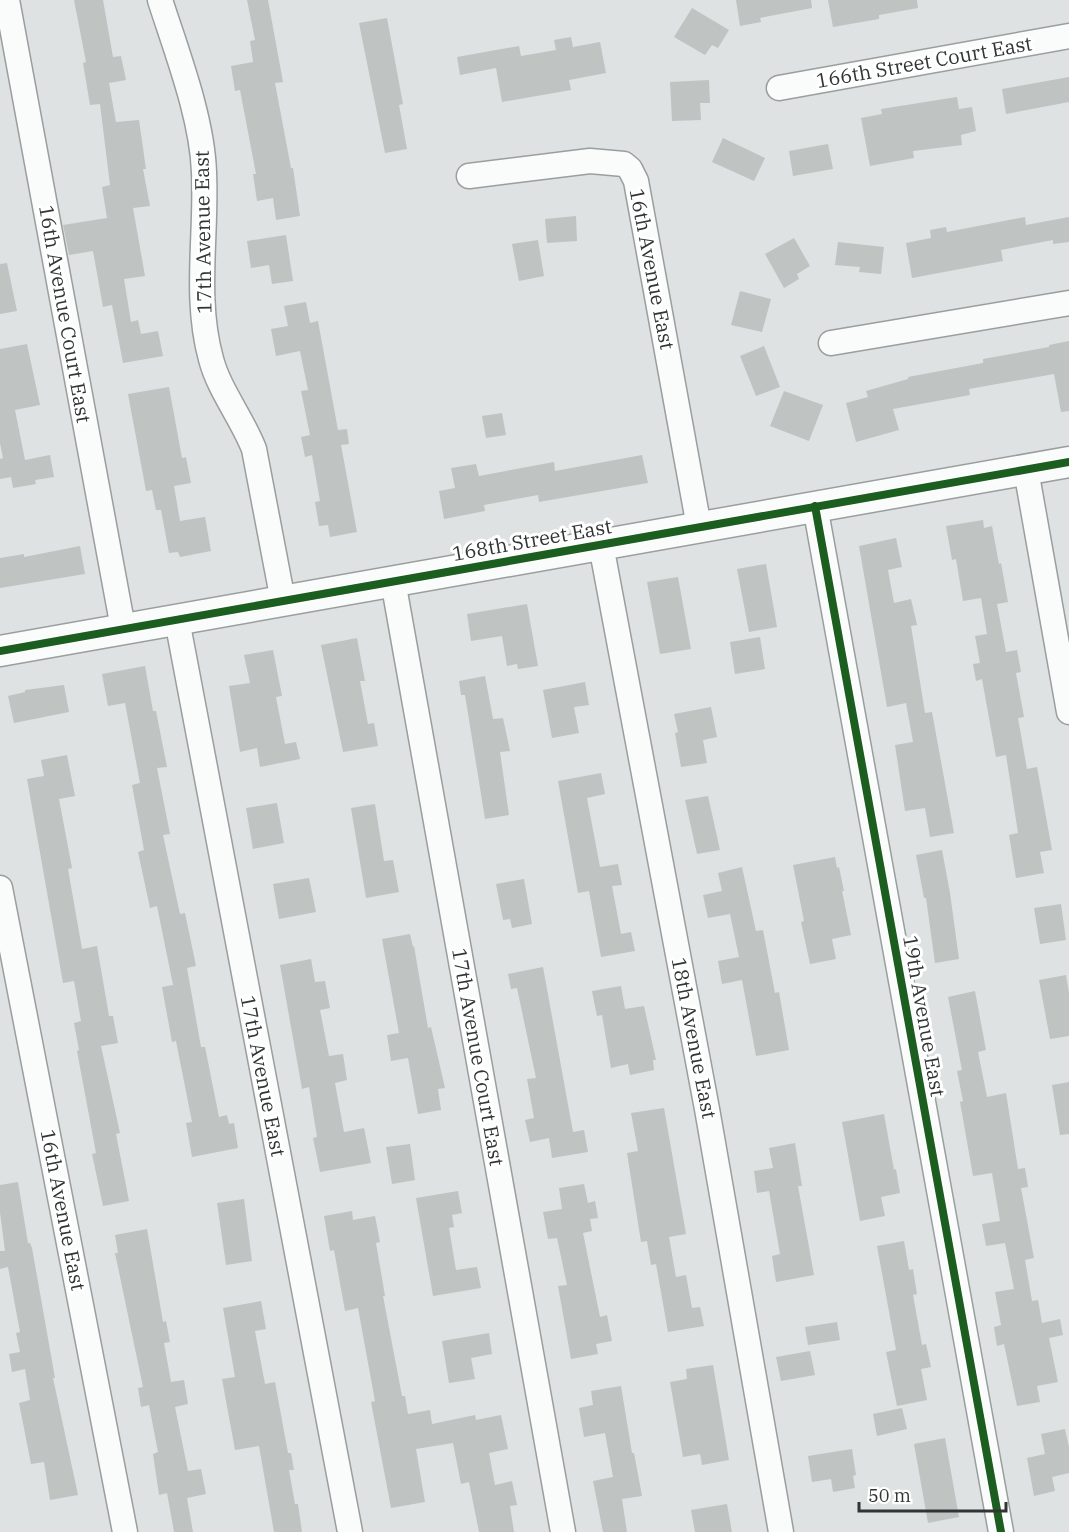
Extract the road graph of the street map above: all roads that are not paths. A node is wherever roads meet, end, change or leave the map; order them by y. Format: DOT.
graph roads {
  1 [pos="7,0"];
  2 [pos="160,0"];
  3 [pos="1069,36"];
  4 [pos="779,88"];
  5 [pos="469,176"];
  6 [pos="1069,303"];
  7 [pos="831,344"];
  8 [pos="1069,462"];
  9 [pos="1026,470"];
  10 [pos="814,506"];
  11 [pos="699,526"];
  12 [pos="601,545"];
  13 [pos="393,581"];
  14 [pos="283,601"];
  15 [pos="177,620"];
  16 [pos="123,628"];
  17 [pos="0,651"];
  18 [pos="1069,712"];
  19 [pos="0,888"];
  20 [pos="125,1532"];
  21 [pos="350,1532"];
  22 [pos="563,1532"];
  23 [pos="781,1532"];
  24 [pos="1001,1532"];
  1 -- 16 [label="street, 16th Avenue Court East"];
  2 -- 14 [label="street, 17th Avenue East"];
  3 -- 4 [label="street, 166th Street Court East"];
  5 -- 11 [label="street, 16th Avenue East"];
  6 -- 7 [label="street"];
  8 -- 9 [label="street, 168th Street East"];
  9 -- 10 [label="street, 168th Street East"];
  9 -- 18 [label="street"];
  10 -- 11 [label="street, 168th Street East"];
  10 -- 24 [label="street, 19th Avenue East"];
  11 -- 12 [label="street, 168th Street East"];
  12 -- 13 [label="street, 168th Street East"];
  12 -- 23 [label="street, 18th Avenue East"];
  13 -- 14 [label="street, 168th Street East"];
  13 -- 22 [label="street, 17th Avenue Court East"];
  14 -- 15 [label="street, 168th Street East"];
  15 -- 16 [label="street, 168th Street East"];
  15 -- 21 [label="street, 17th Avenue East"];
  16 -- 17 [label="street, 168th Street East"];
  19 -- 20 [label="street, 16th Avenue East"];
}
